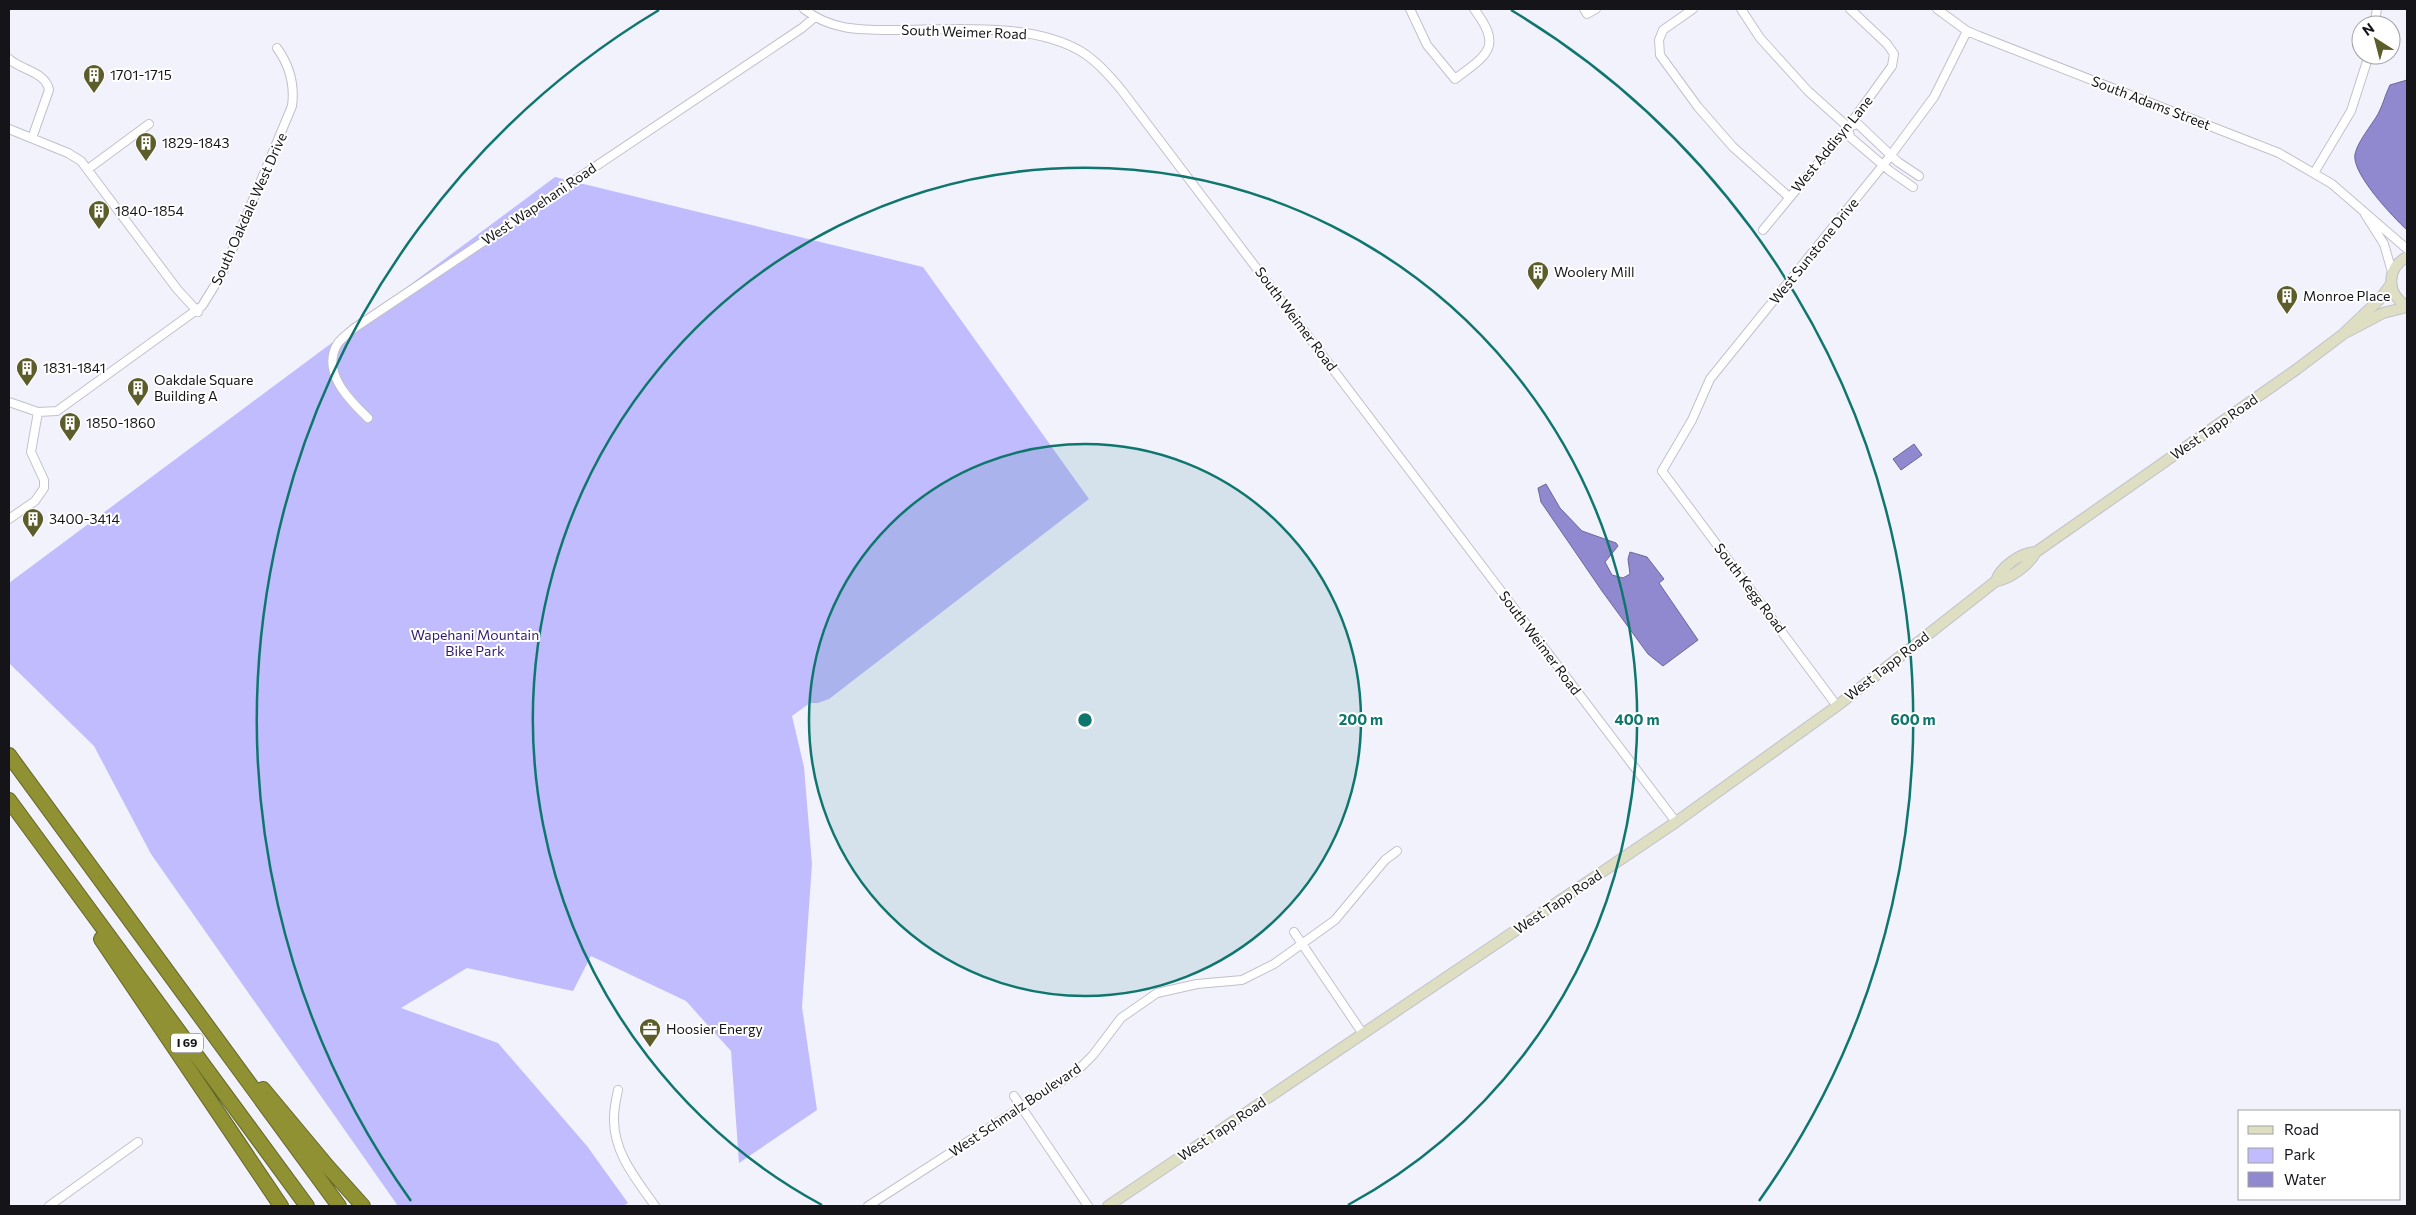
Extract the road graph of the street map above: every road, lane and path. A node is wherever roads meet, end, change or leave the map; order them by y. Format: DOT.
graph roads {
  1 [pos="804,9"];
  2 [pos="1410,9"];
  3 [pos="1474,9"];
  4 [pos="1596,9"];
  5 [pos="1693,9"];
  6 [pos="1741,9"];
  7 [pos="1850,9"];
  8 [pos="1937,9"];
  9 [pos="1586,11"];
  10 [pos="814,17"];
  11 [pos="1967,31"];
  12 [pos="277,48"];
  13 [pos="9,59"];
  14 [pos="2366,65"];
  15 [pos="149,124"];
  16 [pos="1848,126"];
  17 [pos="9,129"];
  18 [pos="32,138"];
  19 [pos="1891,154"];
  20 [pos="1884,164"];
  21 [pos="88,169"];
  22 [pos="2314,173"];
  23 [pos="1918,176"];
  24 [pos="1914,187"];
  25 [pos="1789,197"];
  26 [pos="2360,206"];
  27 [pos="1763,230"];
  28 [pos="2407,249"];
  29 [pos="2407,257"];
  30 [pos="2392,272"];
  31 [pos="2391,284"];
  32 [pos="2407,306"];
  33 [pos="198,312"];
  34 [pos="2342,335"];
  35 [pos="9,402"];
  36 [pos="38,412"];
  37 [pos="368,418"];
  38 [pos="1662,472"];
  39 [pos="9,519"];
  40 [pos="1837,706"];
  41 [pos="9,755"];
  42 [pos="9,800"];
  43 [pos="1676,822"];
  44 [pos="1397,851"];
  45 [pos="67,880"];
  46 [pos="1294,932"];
  47 [pos="1302,944"];
  48 [pos="182,992"];
  49 [pos="1363,1034"];
  50 [pos="618,1090"];
  51 [pos="1014,1096"];
  52 [pos="1021,1106"];
  53 [pos="138,1142"];
  54 [pos="49,1206"];
  55 [pos="281,1206"];
  56 [pos="307,1206"];
  57 [pos="339,1206"];
  58 [pos="364,1206"];
  59 [pos="655,1206"];
  60 [pos="868,1206"];
  61 [pos="1088,1206"];
  62 [pos="1108,1206"];
  1 -- 10 [label="street, South Weimer Road"];
  2 -- 3 [label="street"];
  4 -- 9 [label="street"];
  5 -- 25 [label="street"];
  6 -- 16 [label="street"];
  7 -- 16 [label="street, West Addisyn Lane"];
  8 -- 11 [label="street, South Adams Street"];
  10 -- 37 [label="street, West Wapehani Road"];
  10 -- 43 [label="street, South Weimer Road"];
  11 -- 19 [label="street, West Sunstone Drive"];
  11 -- 22 [label="street, South Adams Street"];
  12 -- 33 [label="street, South Oakdale West Drive"];
  13 -- 18 [label="street"];
  14 -- 22 [label="street"];
  15 -- 21 [label="street"];
  16 -- 19 [label="street"];
  16 -- 20 [label="street"];
  16 -- 25 [label="street, West Addisyn Lane"];
  17 -- 18 [label="street"];
  18 -- 21 [label="street"];
  19 -- 20 [label="street, West Sunstone Drive"];
  19 -- 23 [label="street"];
  20 -- 24 [label="street"];
  20 -- 38 [label="street, West Sunstone Drive"];
  21 -- 33 [label="street"];
  22 -- 26 [label="street, South Adams Street"];
  25 -- 27 [label="street, West Addisyn Lane"];
  26 -- 28 [label="street, South Adams Street"];
  26 -- 30 [label="street, South Adams Street"];
  29 -- 30 [label="main road"];
  30 -- 31 [label="main road"];
  31 -- 32 [label="main road, West Tapp Road"];
  31 -- 34 [label="main road, West Tapp Road"];
  32 -- 34 [label="main road, West Tapp Road"];
  33 -- 36 [label="street, South Oakdale West Drive"];
  34 -- 40 [label="main road, West Tapp Road"];
  35 -- 36 [label="street"];
  36 -- 39 [label="street"];
  38 -- 40 [label="street, South Kegg Road"];
  40 -- 43 [label="main road, West Tapp Road"];
  41 -- 48 [label="highway, I 69"];
  42 -- 45 [label="highway, I 69"];
  43 -- 49 [label="main road, West Tapp Road"];
  44 -- 47 [label="street, West Schmalz Boulevard"];
  45 -- 55 [label="highway"];
  45 -- 56 [label="highway, I 69"];
  46 -- 47 [label="street"];
  47 -- 49 [label="street"];
  47 -- 52 [label="street, West Schmalz Boulevard"];
  48 -- 57 [label="highway, I 69"];
  48 -- 58 [label="highway"];
  49 -- 62 [label="main road, West Tapp Road"];
  50 -- 59 [label="street"];
  51 -- 52 [label="street"];
  52 -- 60 [label="street, West Schmalz Boulevard"];
  52 -- 61 [label="street"];
  53 -- 54 [label="street"];
}
